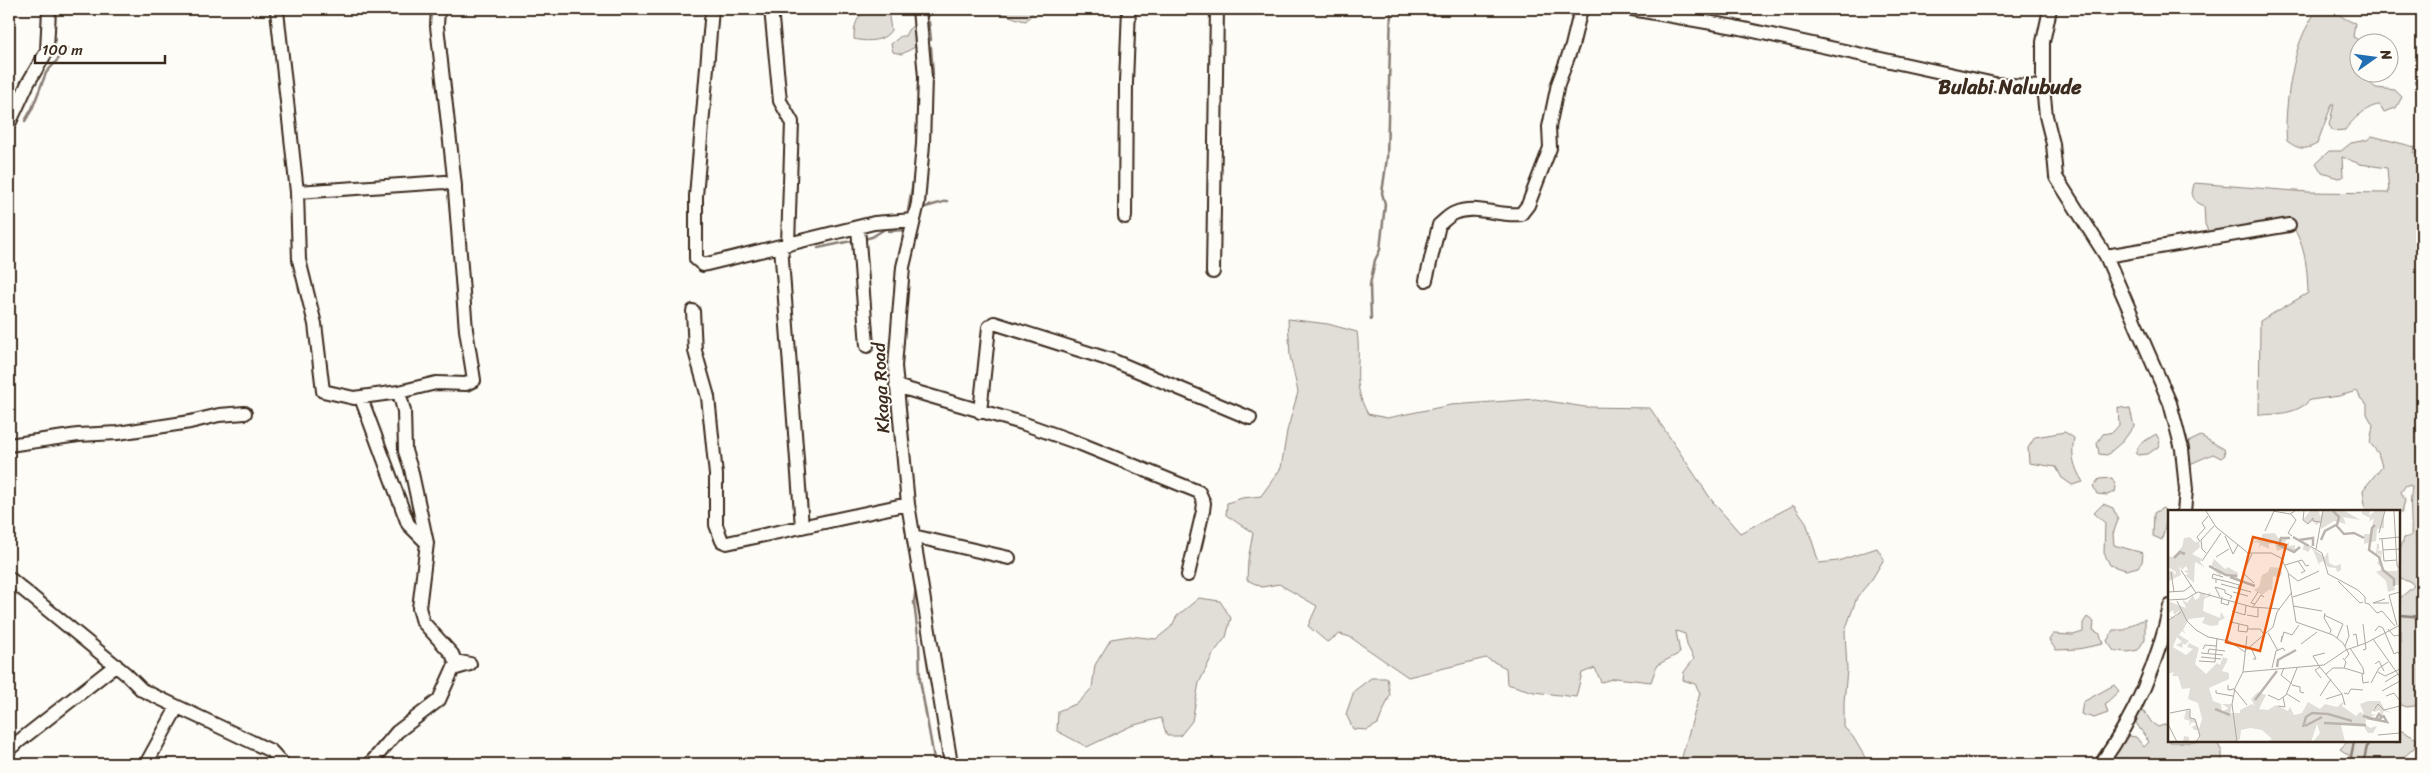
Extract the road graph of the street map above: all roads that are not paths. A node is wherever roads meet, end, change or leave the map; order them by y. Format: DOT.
graph roads {
  1 [pos="49,9"];
  2 [pos="438,9"];
  3 [pos="712,9"];
  4 [pos="771,9"];
  5 [pos="919,9"];
  6 [pos="1129,9"];
  7 [pos="1217,9"];
  8 [pos="1581,9"];
  9 [pos="1632,9"];
  10 [pos="2050,9"];
  11 [pos="277,11"];
  12 [pos="2043,87"];
  13 [pos="9,124"];
  14 [pos="454,186"];
  15 [pos="297,192"];
  16 [pos="1125,217"];
  17 [pos="913,220"];
  18 [pos="2289,225"];
  19 [pos="858,227"];
  20 [pos="785,245"];
  21 [pos="2106,256"];
  22 [pos="1213,272"];
  23 [pos="1426,280"];
  24 [pos="693,311"];
  25 [pos="867,346"];
  26 [pos="896,386"];
  27 [pos="399,392"];
  28 [pos="361,398"];
  29 [pos="980,412"];
  30 [pos="245,413"];
  31 [pos="1250,418"];
  32 [pos="9,445"];
  33 [pos="908,504"];
  34 [pos="2184,510"];
  35 [pos="802,527"];
  36 [pos="914,536"];
  37 [pos="426,543"];
  38 [pos="1009,558"];
  39 [pos="1188,574"];
  40 [pos="9,578"];
  41 [pos="2168,615"];
  42 [pos="116,665"];
  43 [pos="174,706"];
  44 [pos="9,749"];
  45 [pos="146,764"];
  46 [pos="283,764"];
  47 [pos="370,764"];
  48 [pos="952,764"];
  49 [pos="2101,764"];
  1 -- 13 [label="street"];
  2 -- 14 [label="street"];
  3 -- 20 [label="street"];
  4 -- 20 [label="street"];
  5 -- 17 [label="street, Kkaga Road"];
  6 -- 16 [label="street"];
  7 -- 22 [label="street"];
  8 -- 23 [label="street"];
  9 -- 12 [label="street"];
  10 -- 12 [label="street"];
  11 -- 15 [label="street"];
  12 -- 21 [label="street"];
  14 -- 15 [label="street"];
  14 -- 27 [label="street"];
  15 -- 28 [label="street"];
  17 -- 19 [label="street"];
  17 -- 26 [label="street, Kkaga Road"];
  18 -- 21 [label="street"];
  19 -- 20 [label="street"];
  19 -- 25 [label="street"];
  20 -- 35 [label="street"];
  21 -- 34 [label="street"];
  24 -- 35 [label="street"];
  26 -- 29 [label="street"];
  26 -- 33 [label="street, Kkaga Road"];
  27 -- 28 [label="street"];
  27 -- 37 [label="street"];
  28 -- 37 [label="street"];
  29 -- 31 [label="street"];
  29 -- 39 [label="street"];
  30 -- 32 [label="street"];
  33 -- 35 [label="street"];
  33 -- 36 [label="street, Kkaga Road"];
  36 -- 38 [label="street"];
  36 -- 48 [label="street, Kkaga Road"];
  37 -- 47 [label="street"];
  40 -- 42 [label="street"];
  41 -- 49 [label="street"];
  42 -- 43 [label="street"];
  42 -- 44 [label="street"];
  43 -- 45 [label="street"];
  43 -- 46 [label="street"];
}
